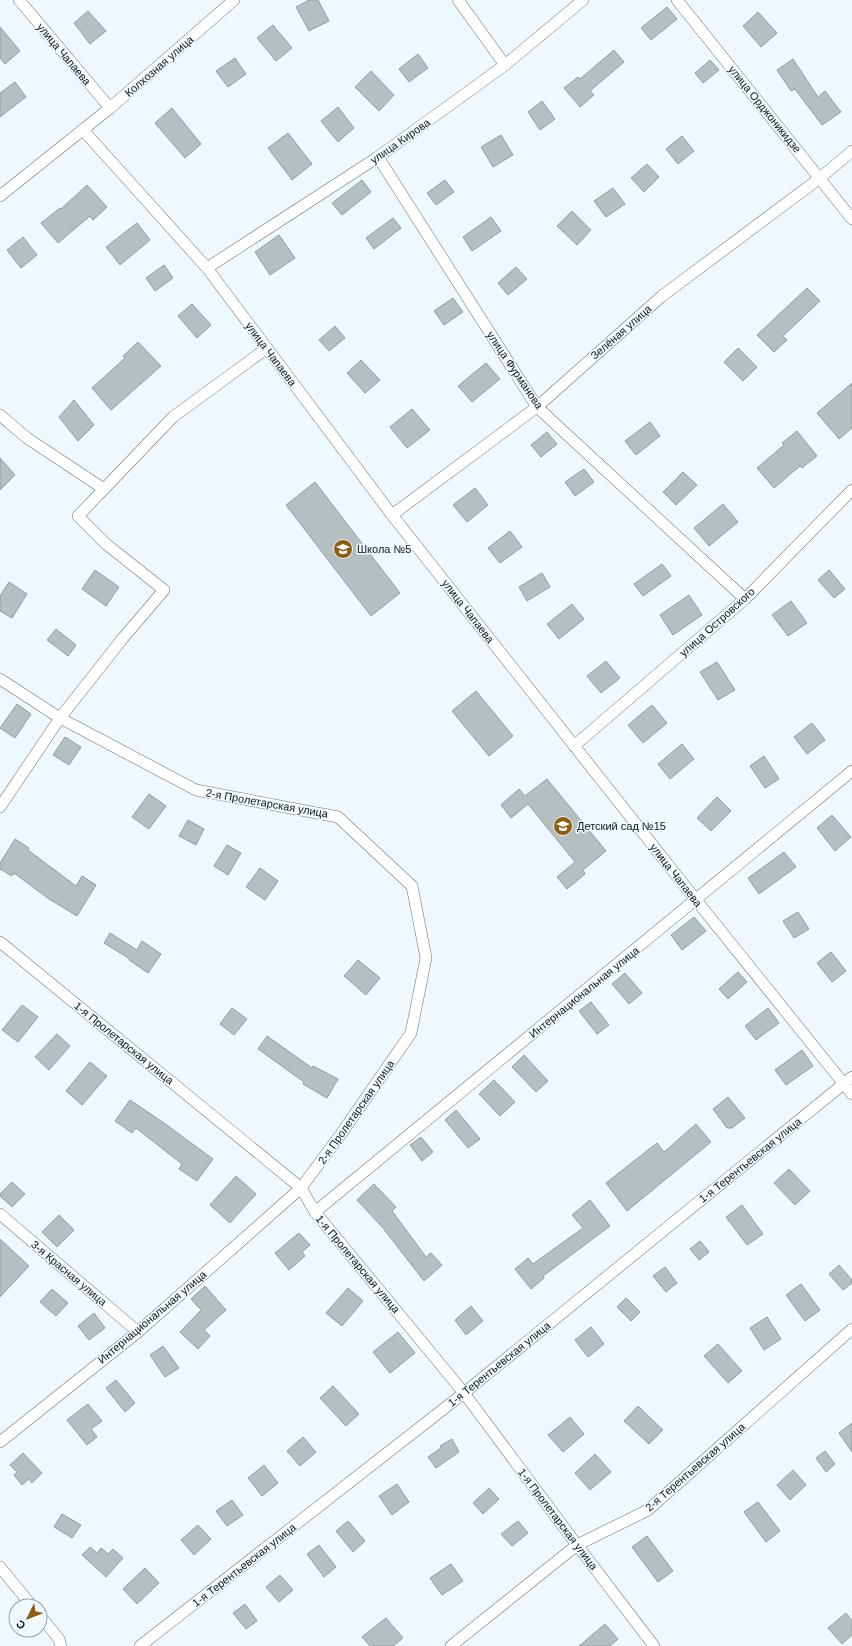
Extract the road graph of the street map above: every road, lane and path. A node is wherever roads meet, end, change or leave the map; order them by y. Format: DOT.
graph roads {
  1 [pos="19,0"];
  2 [pos="234,0"];
  3 [pos="458,0"];
  4 [pos="583,0"];
  5 [pos="677,0"];
  6 [pos="505,65"];
  7 [pos="110,108"];
  8 [pos="82,130"];
  9 [pos="852,151"];
  10 [pos="378,157"];
  11 [pos="820,178"];
  12 [pos="0,196"];
  13 [pos="852,219"];
  14 [pos="207,268"];
  15 [pos="267,348"];
  16 [pos="537,406"];
  17 [pos="0,415"];
  18 [pos="104,489"];
  19 [pos="851,494"];
  20 [pos="392,515"];
  21 [pos="745,599"];
  22 [pos="0,678"];
  23 [pos="60,718"];
  24 [pos="574,746"];
  25 [pos="852,771"];
  26 [pos="0,807"];
  27 [pos="696,900"];
  28 [pos="0,942"];
  29 [pos="848,1080"];
  30 [pos="852,1094"];
  31 [pos="301,1188"];
  32 [pos="315,1212"];
  33 [pos="0,1214"];
  34 [pos="852,1329"];
  35 [pos="138,1332"];
  36 [pos="464,1393"];
  37 [pos="0,1442"];
  38 [pos="577,1545"];
  39 [pos="0,1567"];
  40 [pos="25,1598"];
  41 [pos="48,1626"];
  42 [pos="61,1646"];
  43 [pos="140,1646"];
  44 [pos="451,1646"];
  45 [pos="654,1646"];
  1 -- 7 [label="street, улица Чапаева"];
  2 -- 7 [label="street, Колхозная улица"];
  3 -- 6 [label="street"];
  4 -- 6 [label="street, улица Кирова"];
  5 -- 11 [label="street, улица Орджоникидзе"];
  6 -- 10 [label="street, улица Кирова"];
  7 -- 8 [label="street, Колхозная улица"];
  8 -- 12 [label="street, Колхозная улица"];
  8 -- 14 [label="street, улица Чапаева"];
  9 -- 11 [label="street, Зелёная улица"];
  10 -- 14 [label="street, улица Кирова"];
  10 -- 16 [label="street, улица Фурманова"];
  11 -- 13 [label="street, улица Орджоникидзе"];
  11 -- 16 [label="street, Зелёная улица"];
  14 -- 15 [label="street, улица Чапаева"];
  15 -- 18 [label="street"];
  15 -- 20 [label="street, улица Чапаева"];
  16 -- 20 [label="street, Зелёная улица"];
  16 -- 21 [label="street, улица Фурманова"];
  17 -- 18 [label="street"];
  18 -- 23 [label="street"];
  19 -- 21 [label="street, улица Островского"];
  20 -- 24 [label="street, улица Чапаева"];
  21 -- 24 [label="street, улица Островского"];
  22 -- 23 [label="street, 2-я Пролетарская улица"];
  23 -- 26 [label="street"];
  23 -- 31 [label="street, 2-я Пролетарская улица"];
  24 -- 27 [label="street, улица Чапаева"];
  25 -- 27 [label="street, Интернациональная улица"];
  27 -- 29 [label="street, улица Чапаева"];
  27 -- 32 [label="street, Интернациональная улица"];
  28 -- 31 [label="street, 1-я Пролетарская улица"];
  29 -- 30 [label="street, улица Чапаева"];
  29 -- 36 [label="street, 1-я Терентьевская улица"];
  31 -- 32 [label="street, 1-я Пролетарская улица"];
  31 -- 35 [label="street, Интернациональная улица"];
  32 -- 36 [label="street, 1-я Пролетарская улица"];
  33 -- 35 [label="street, 3-я Красная улица"];
  34 -- 38 [label="street, 2-я Терентьевская улица"];
  35 -- 37 [label="street, Интернациональная улица"];
  36 -- 38 [label="street, 1-я Пролетарская улица"];
  36 -- 43 [label="street, 1-я Терентьевская улица"];
  38 -- 44 [label="street, 2-я Терентьевская улица"];
  38 -- 45 [label="street, 1-я Пролетарская улица"];
  39 -- 40 [label="street"];
  41 -- 42 [label="street"];
}
